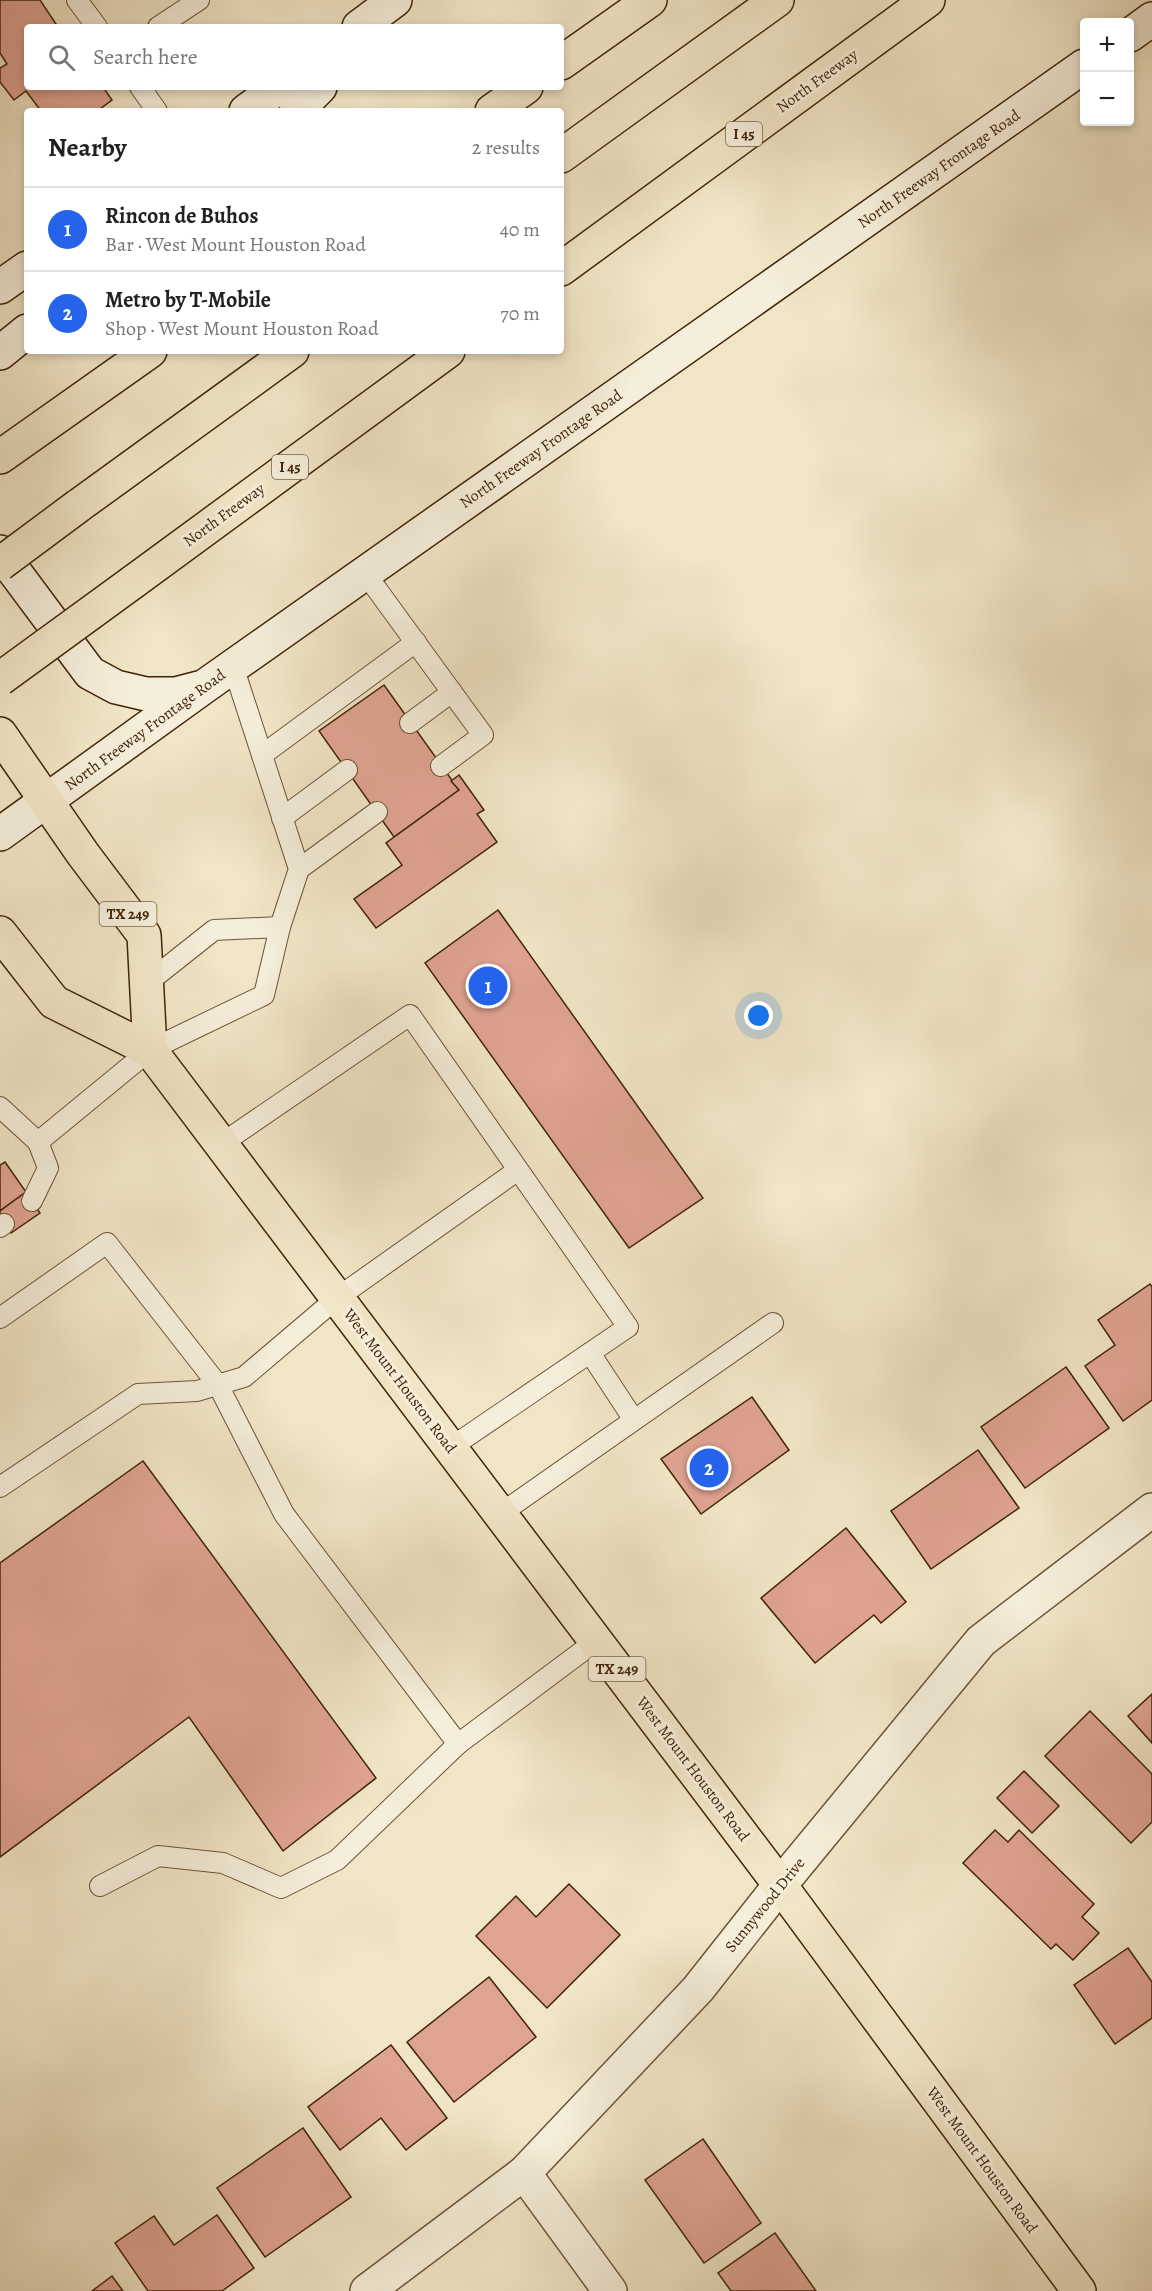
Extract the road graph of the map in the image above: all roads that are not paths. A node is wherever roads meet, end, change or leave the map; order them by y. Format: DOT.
graph roads {
  1 [pos="77,0"];
  2 [pos="199,0"];
  3 [pos="394,0"];
  4 [pos="408,0"];
  5 [pos="650,0"];
  6 [pos="777,0"];
  7 [pos="928,0"];
  8 [pos="1152,19"];
  9 [pos="95,24"];
  10 [pos="163,24"];
  11 [pos="363,24"];
  12 [pos="384,24"];
  13 [pos="1134,32"];
  14 [pos="564,61"];
  15 [pos="1080,69"];
  16 [pos="142,90"];
  17 [pos="275,90"];
  18 [pos="317,90"];
  19 [pos="522,90"];
  20 [pos="155,108"];
  21 [pos="250,108"];
  22 [pos="299,108"];
  23 [pos="496,108"];
  24 [pos="564,154"];
  25 [pos="564,266"];
  26 [pos="24,333"];
  27 [pos="0,353"];
  28 [pos="146,354"];
  29 [pos="288,354"];
  30 [pos="444,354"];
  31 [pos="0,457"];
  32 [pos="0,552"];
  33 [pos="0,564"];
  34 [pos="365,573"];
  35 [pos="416,642"];
  36 [pos="233,666"];
  37 [pos="0,679"];
  38 [pos="205,686"];
  39 [pos="452,692"];
  40 [pos="410,723"];
  41 [pos="0,734"];
  42 [pos="261,754"];
  43 [pos="441,765"];
  44 [pos="347,770"];
  45 [pos="46,799"];
  46 [pos="377,812"];
  47 [pos="282,818"];
  48 [pos="0,834"];
  49 [pos="299,869"];
  50 [pos="280,927"];
  51 [pos="0,933"];
  52 [pos="15,969"];
  53 [pos="147,983"];
  54 [pos="150,1050"];
  55 [pos="0,1107"];
  56 [pos="38,1142"];
  57 [pos="221,1144"];
  58 [pos="518,1170"];
  59 [pos="32,1200"];
  60 [pos="337,1298"];
  61 [pos="0,1318"];
  62 [pos="773,1323"];
  63 [pos="590,1353"];
  64 [pos="218,1385"];
  65 [pos="634,1420"];
  66 [pos="450,1448"];
  67 [pos="0,1487"];
  68 [pos="1152,1510"];
  69 [pos="500,1514"];
  70 [pos="596,1641"];
  71 [pos="458,1744"];
  72 [pos="780,1885"];
  73 [pos="100,1886"];
  74 [pos="524,2173"];
  75 [pos="367,2291"];
  76 [pos="610,2291"];
  77 [pos="1079,2291"];
  1 -- 9 [label="lane"];
  2 -- 10 [label="lane"];
  3 -- 11 [label="main road"];
  4 -- 12 [label="main road"];
  5 -- 14 [label="main road"];
  6 -- 24 [label="main road"];
  7 -- 25 [label="main road, North Freeway / I 45"];
  8 -- 13 [label="main road"];
  15 -- 34 [label="main road, North Freeway Frontage Road"];
  16 -- 20 [label="lane"];
  17 -- 21 [label="main road"];
  18 -- 22 [label="main road"];
  19 -- 23 [label="main road"];
  26 -- 27 [label="main road"];
  28 -- 31 [label="main road"];
  29 -- 33 [label="main road, bridge"];
  30 -- 37 [label="main road, North Freeway / I 45, bridge"];
  32 -- 38 [label="main road"];
  34 -- 35 [label="lane"];
  34 -- 36 [label="main road, North Freeway Frontage Road"];
  35 -- 39 [label="lane"];
  35 -- 42 [label="lane"];
  36 -- 38 [label="main road, North Freeway Frontage Road"];
  36 -- 42 [label="lane"];
  38 -- 45 [label="main road, North Freeway Frontage Road"];
  39 -- 40 [label="lane"];
  39 -- 43 [label="lane"];
  41 -- 45 [label="main road, TX 249"];
  42 -- 47 [label="lane"];
  44 -- 47 [label="lane"];
  45 -- 48 [label="main road, North Freeway Frontage Road"];
  45 -- 53 [label="main road, TX 249"];
  46 -- 49 [label="lane"];
  47 -- 49 [label="lane"];
  49 -- 50 [label="lane"];
  50 -- 53 [label="lane"];
  50 -- 54 [label="lane"];
  51 -- 52 [label="main road, West Mount Houston Road / TX 249"];
  52 -- 54 [label="main road, West Mount Houston Road / TX 249"];
  53 -- 54 [label="main road, TX 249"];
  54 -- 56 [label="lane"];
  54 -- 57 [label="main road, West Mount Houston Road / TX 249"];
  55 -- 56 [label="lane"];
  56 -- 59 [label="lane"];
  57 -- 58 [label="lane"];
  57 -- 60 [label="main road, West Mount Houston Road / TX 249"];
  58 -- 60 [label="lane"];
  58 -- 63 [label="lane"];
  60 -- 64 [label="lane"];
  60 -- 66 [label="main road, West Mount Houston Road / TX 249"];
  61 -- 64 [label="lane"];
  62 -- 65 [label="lane"];
  63 -- 65 [label="lane"];
  63 -- 66 [label="lane"];
  64 -- 67 [label="lane"];
  64 -- 71 [label="lane"];
  65 -- 69 [label="lane"];
  66 -- 69 [label="main road, West Mount Houston Road / TX 249"];
  68 -- 72 [label="main road, Sunnywood Drive"];
  69 -- 70 [label="main road, West Mount Houston Road / TX 249"];
  70 -- 71 [label="lane"];
  70 -- 72 [label="main road, West Mount Houston Road / TX 249"];
  71 -- 73 [label="lane"];
  72 -- 74 [label="main road, Sunnywood Drive"];
  72 -- 77 [label="main road, West Mount Houston Road / TX 249"];
  74 -- 75 [label="main road, Sunnywood Drive"];
  74 -- 76 [label="main road"];
}
